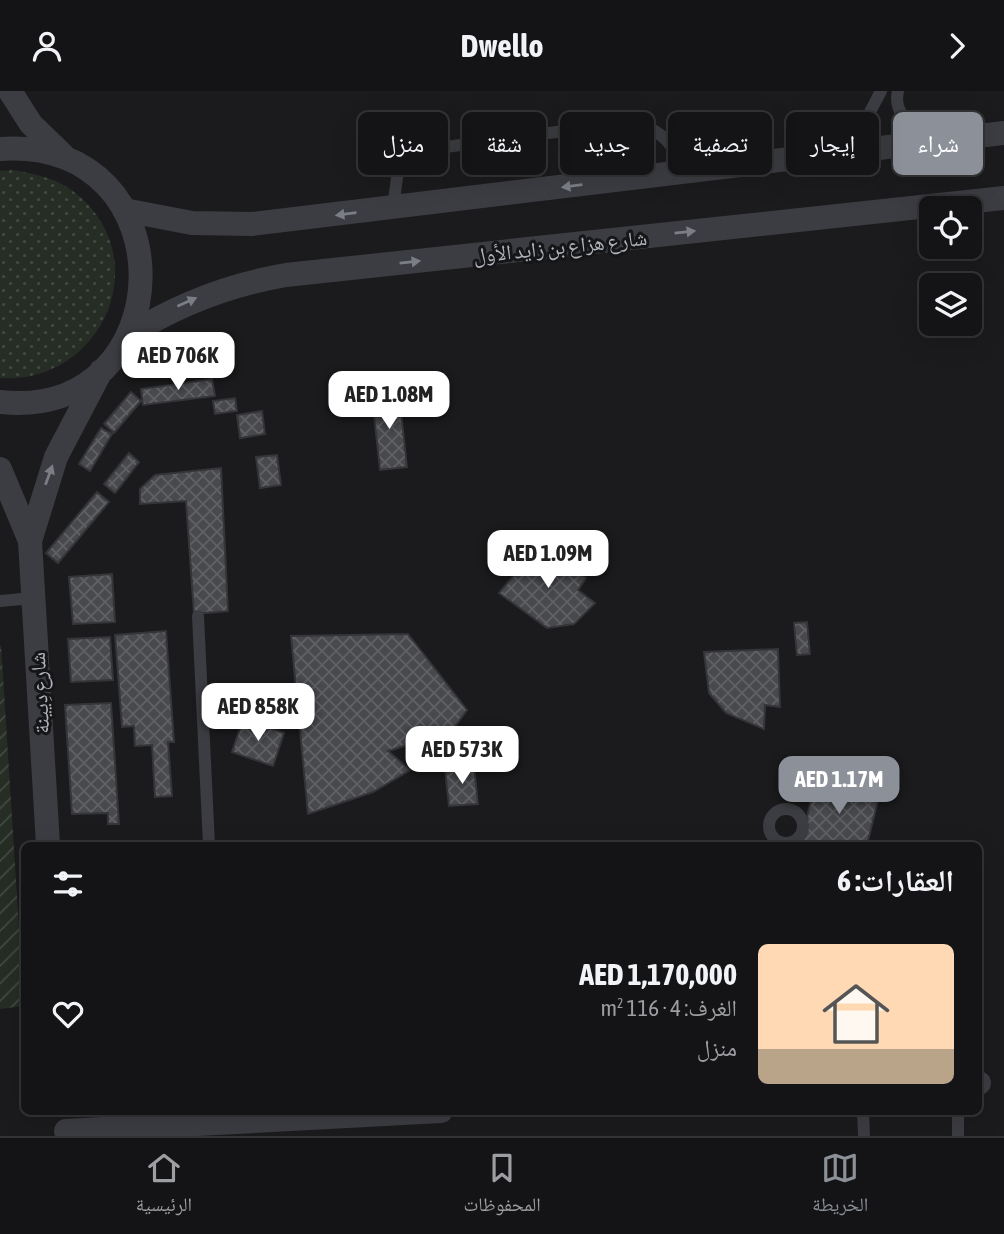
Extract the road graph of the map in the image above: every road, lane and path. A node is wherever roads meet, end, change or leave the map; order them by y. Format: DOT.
graph roads {
  1 [pos="10,91"];
  2 [pos="898,91"];
  3 [pos="878,92"];
  4 [pos="869,112"];
  5 [pos="900,112"];
  6 [pos="1004,133"];
  7 [pos="983,136"];
  8 [pos="668,144"];
  9 [pos="0,149"];
  10 [pos="67,159"];
  11 [pos="668,175"];
  12 [pos="1004,198"];
  13 [pos="393,208"];
  14 [pos="124,209"];
  15 [pos="128,336"];
  16 [pos="101,371"];
  17 [pos="0,403"];
  18 [pos="0,468"];
  19 [pos="30,541"];
  20 [pos="33,598"];
  21 [pos="0,601"];
  22 [pos="198,616"];
  23 [pos="48,842"];
  24 [pos="209,842"];
  25 [pos="383,1115"];
  26 [pos="863,1115"];
  27 [pos="958,1115"];
  28 [pos="65,1126"];
  29 [pos="137,1132"];
  30 [pos="864,1136"];
  31 [pos="958,1136"];
  1 -- 10 [label="street"];
  2 -- 5 [label="lane"];
  3 -- 4 [label="lane"];
  6 -- 7 [label="street"];
  8 -- 13 [label="lane"];
  9 -- 10 [label="street"];
  10 -- 14 [label="street"];
  11 -- 13 [label="street, one-way"];
  15 -- 12 [label="street, شارع هزاع بن زايد الأول, one-way"];
  13 -- 14 [label="street, one-way"];
  14 -- 15 [label="street"];
  15 -- 16 [label="street"];
  16 -- 17 [label="street"];
  19 -- 16 [label="street, شارع دِيينة, one-way"];
  18 -- 19 [label="street, شارع دِيينة"];
  19 -- 20 [label="street, شارع دِيينة"];
  20 -- 21 [label="lane"];
  20 -- 23 [label="street, شارع دِيينة"];
  22 -- 24 [label="lane"];
  25 -- 29 [label="street"];
  26 -- 30 [label="lane"];
  27 -- 31 [label="lane"];
  28 -- 29 [label="street"];
}
